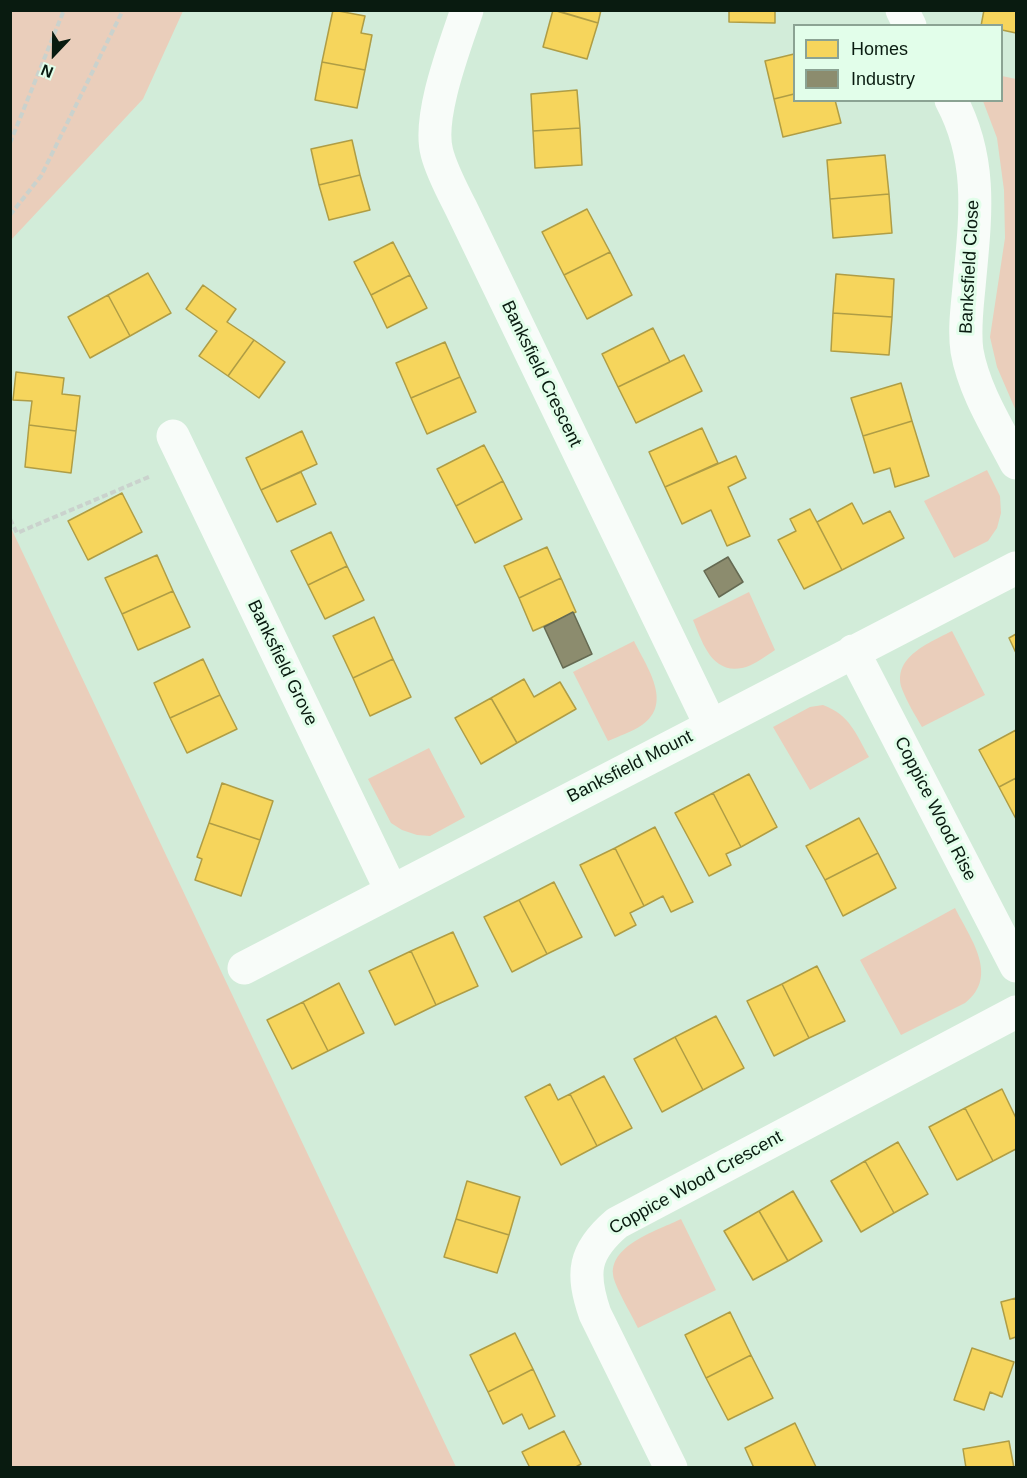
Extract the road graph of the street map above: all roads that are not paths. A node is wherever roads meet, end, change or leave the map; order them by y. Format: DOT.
graph roads {
  1 [pos="467,10"];
  2 [pos="902,10"];
  3 [pos="909,24"];
  4 [pos="952,102"];
  5 [pos="179,449"];
  6 [pos="1017,463"];
  7 [pos="1017,568"];
  8 [pos="853,651"];
  9 [pos="711,726"];
  10 [pos="391,890"];
  11 [pos="1017,966"];
  12 [pos="244,968"];
  13 [pos="1017,1012"];
  14 [pos="671,1467"];
  1 -- 9 [label="street, Banksfield Crescent"];
  2 -- 3 [label="street"];
  4 -- 6 [label="street, Banksfield Close"];
  5 -- 10 [label="street, Banksfield Grove"];
  7 -- 8 [label="street, Banksfield Mount"];
  8 -- 9 [label="street, Banksfield Mount"];
  8 -- 11 [label="street, Coppice Wood Rise"];
  9 -- 10 [label="street, Banksfield Mount"];
  10 -- 12 [label="street, Banksfield Mount"];
  13 -- 14 [label="street, Coppice Wood Crescent"];
}
